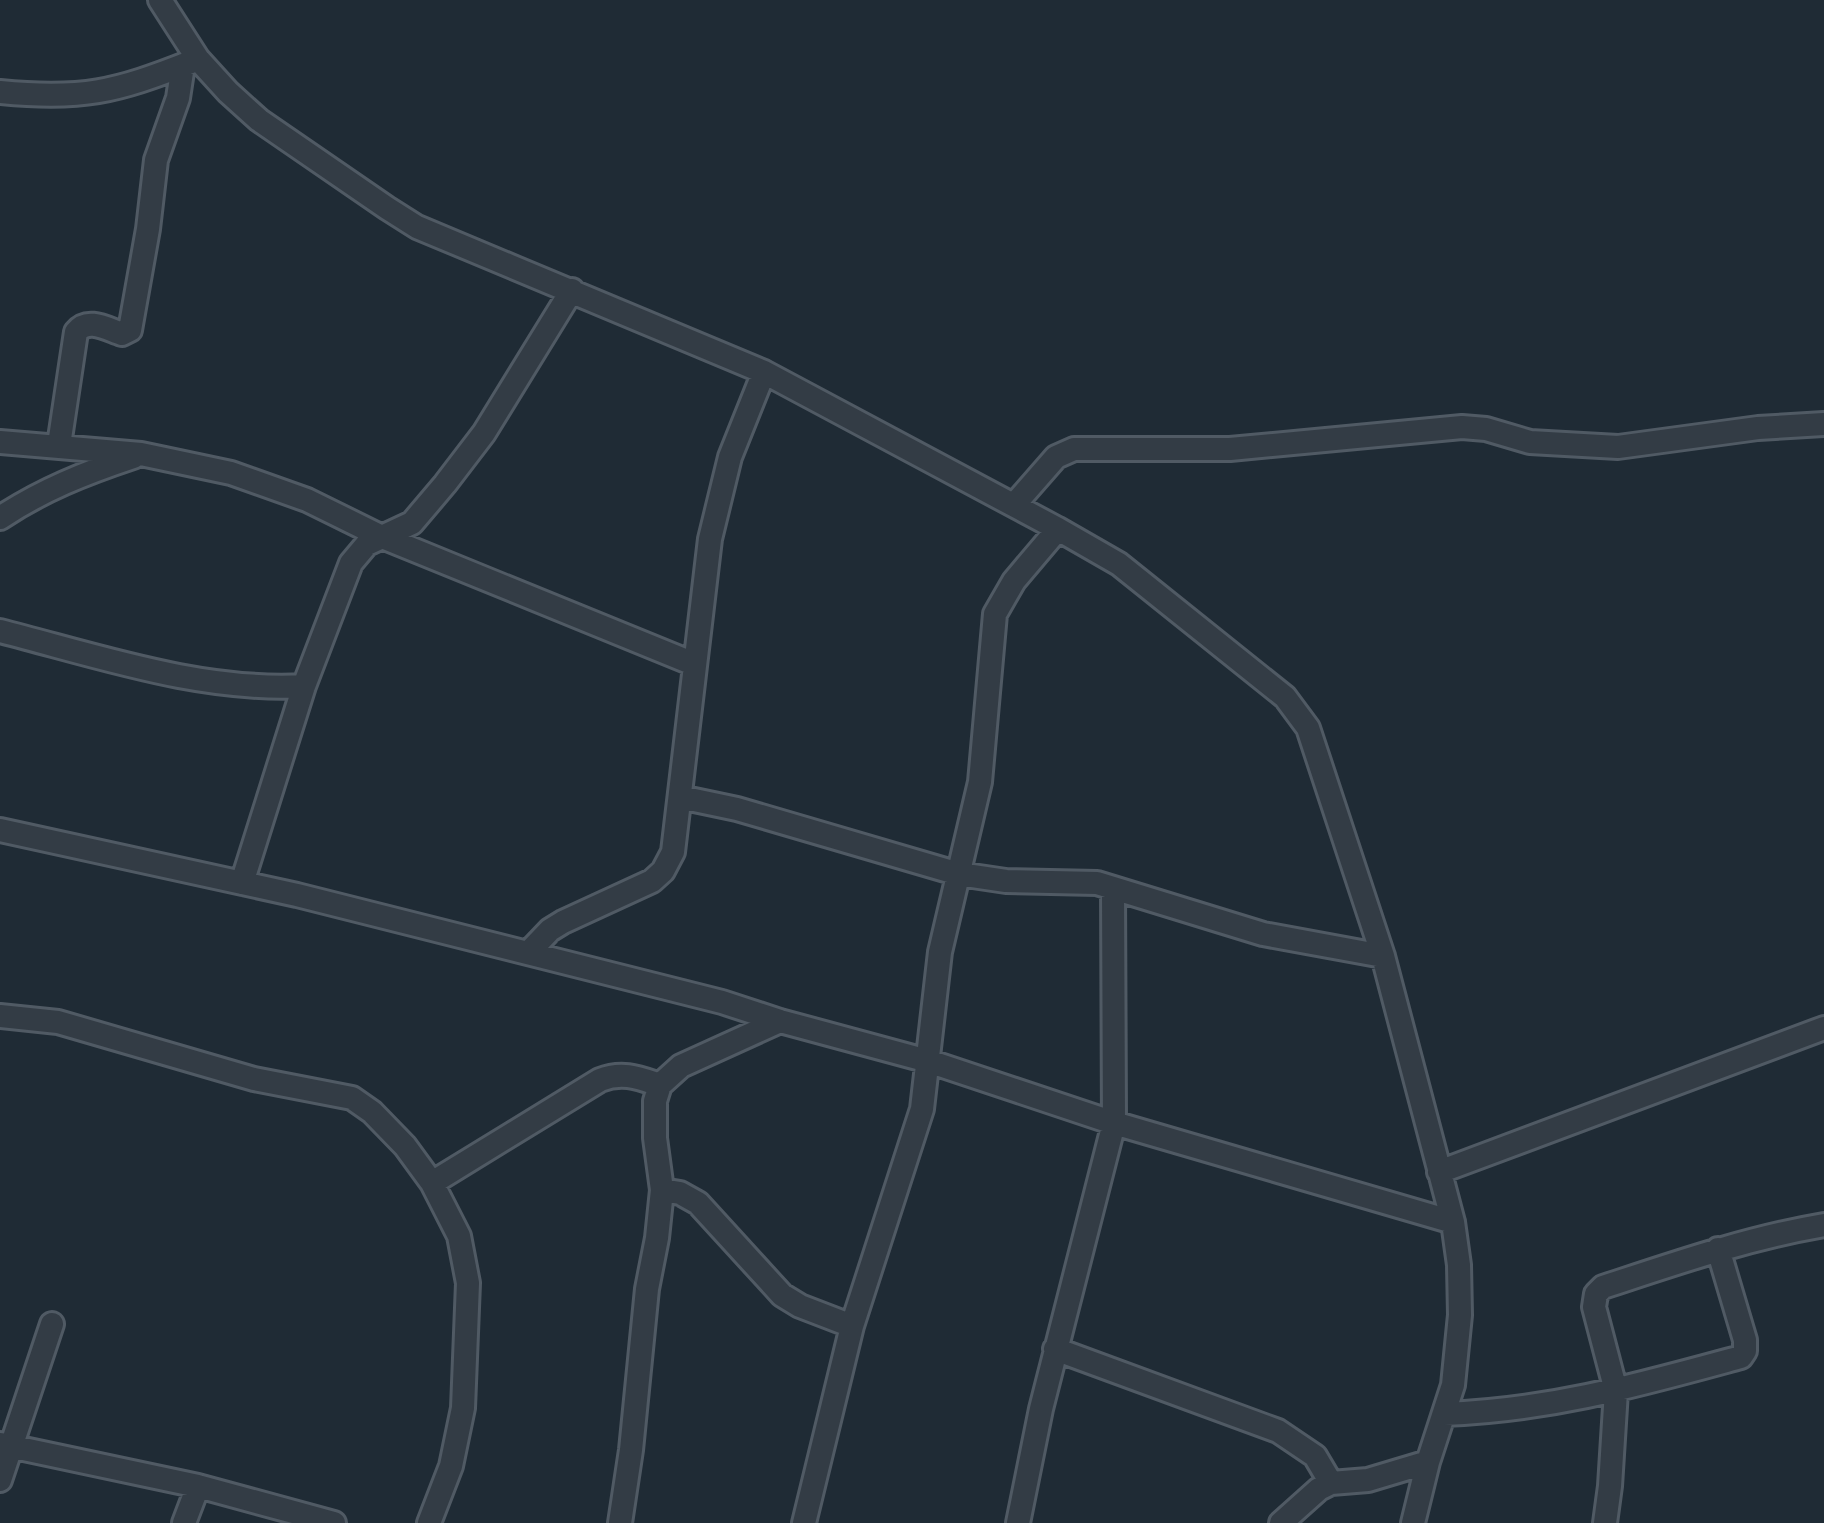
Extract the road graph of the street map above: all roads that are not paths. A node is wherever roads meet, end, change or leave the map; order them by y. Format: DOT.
graph roads {
  1 [pos="160,0"];
  2 [pos="190,62"];
  3 [pos="0,92"];
  4 [pos="572,290"];
  5 [pos="764,372"];
  6 [pos="1824,424"];
  7 [pos="0,442"];
  8 [pos="59,445"];
  9 [pos="141,454"];
  10 [pos="1014,505"];
  11 [pos="0,518"];
  12 [pos="1058,529"];
  13 [pos="380,536"];
  14 [pos="0,631"];
  15 [pos="694,664"];
  16 [pos="304,686"];
  17 [pos="680,798"];
  18 [pos="0,830"];
  19 [pos="959,874"];
  20 [pos="242,883"];
  21 [pos="1113,888"];
  22 [pos="529,952"];
  23 [pos="1383,956"];
  24 [pos="0,1016"];
  25 [pos="780,1021"];
  26 [pos="1824,1028"];
  27 [pos="928,1060"];
  28 [pos="660,1086"];
  29 [pos="1114,1124"];
  30 [pos="1439,1172"];
  31 [pos="432,1183"];
  32 [pos="662,1190"];
  33 [pos="1452,1222"];
  34 [pos="1824,1224"];
  35 [pos="1718,1249"];
  36 [pos="52,1324"];
  37 [pos="852,1326"];
  38 [pos="1055,1349"];
  39 [pos="1616,1390"];
  40 [pos="1444,1414"];
  41 [pos="7,1445"];
  42 [pos="1428,1462"];
  43 [pos="0,1480"];
  44 [pos="1331,1483"];
  45 [pos="198,1486"];
  46 [pos="184,1523"];
  47 [pos="334,1523"];
  48 [pos="429,1523"];
  49 [pos="620,1523"];
  50 [pos="804,1523"];
  51 [pos="1018,1523"];
  52 [pos="1280,1523"];
  53 [pos="1413,1523"];
  54 [pos="1605,1523"];
  1 -- 2 [label="street"];
  2 -- 3 [label="street"];
  2 -- 4 [label="street"];
  2 -- 8 [label="street"];
  4 -- 5 [label="street"];
  4 -- 13 [label="street"];
  5 -- 10 [label="street"];
  5 -- 15 [label="street"];
  6 -- 10 [label="street"];
  7 -- 8 [label="street"];
  8 -- 9 [label="street"];
  9 -- 11 [label="street"];
  9 -- 13 [label="street"];
  10 -- 12 [label="street"];
  12 -- 19 [label="street"];
  12 -- 23 [label="street"];
  13 -- 15 [label="street"];
  13 -- 16 [label="street"];
  14 -- 16 [label="street"];
  15 -- 17 [label="street"];
  16 -- 20 [label="street"];
  17 -- 19 [label="street"];
  17 -- 22 [label="street"];
  18 -- 20 [label="street"];
  19 -- 21 [label="street"];
  19 -- 27 [label="street"];
  20 -- 22 [label="street"];
  21 -- 23 [label="street"];
  21 -- 29 [label="street"];
  22 -- 25 [label="street"];
  23 -- 30 [label="street"];
  24 -- 31 [label="street"];
  25 -- 27 [label="street"];
  25 -- 28 [label="street"];
  26 -- 30 [label="street"];
  27 -- 29 [label="street"];
  27 -- 37 [label="street"];
  28 -- 31 [label="street"];
  28 -- 32 [label="street"];
  29 -- 33 [label="street"];
  29 -- 38 [label="street"];
  30 -- 33 [label="street"];
  31 -- 48 [label="street"];
  32 -- 37 [label="street"];
  32 -- 49 [label="street"];
  33 -- 40 [label="street"];
  34 -- 35 [label="street"];
  35 -- 39 [label="street"];
  35 -- 39 [label="street"];
  36 -- 41 [label="street"];
  37 -- 50 [label="street"];
  38 -- 44 [label="street"];
  38 -- 51 [label="street"];
  39 -- 40 [label="street"];
  39 -- 54 [label="street"];
  40 -- 42 [label="street"];
  41 -- 43 [label="street"];
  41 -- 45 [label="street"];
  42 -- 44 [label="street"];
  42 -- 53 [label="street"];
  44 -- 52 [label="street"];
  45 -- 46 [label="street"];
  45 -- 47 [label="street"];
}
